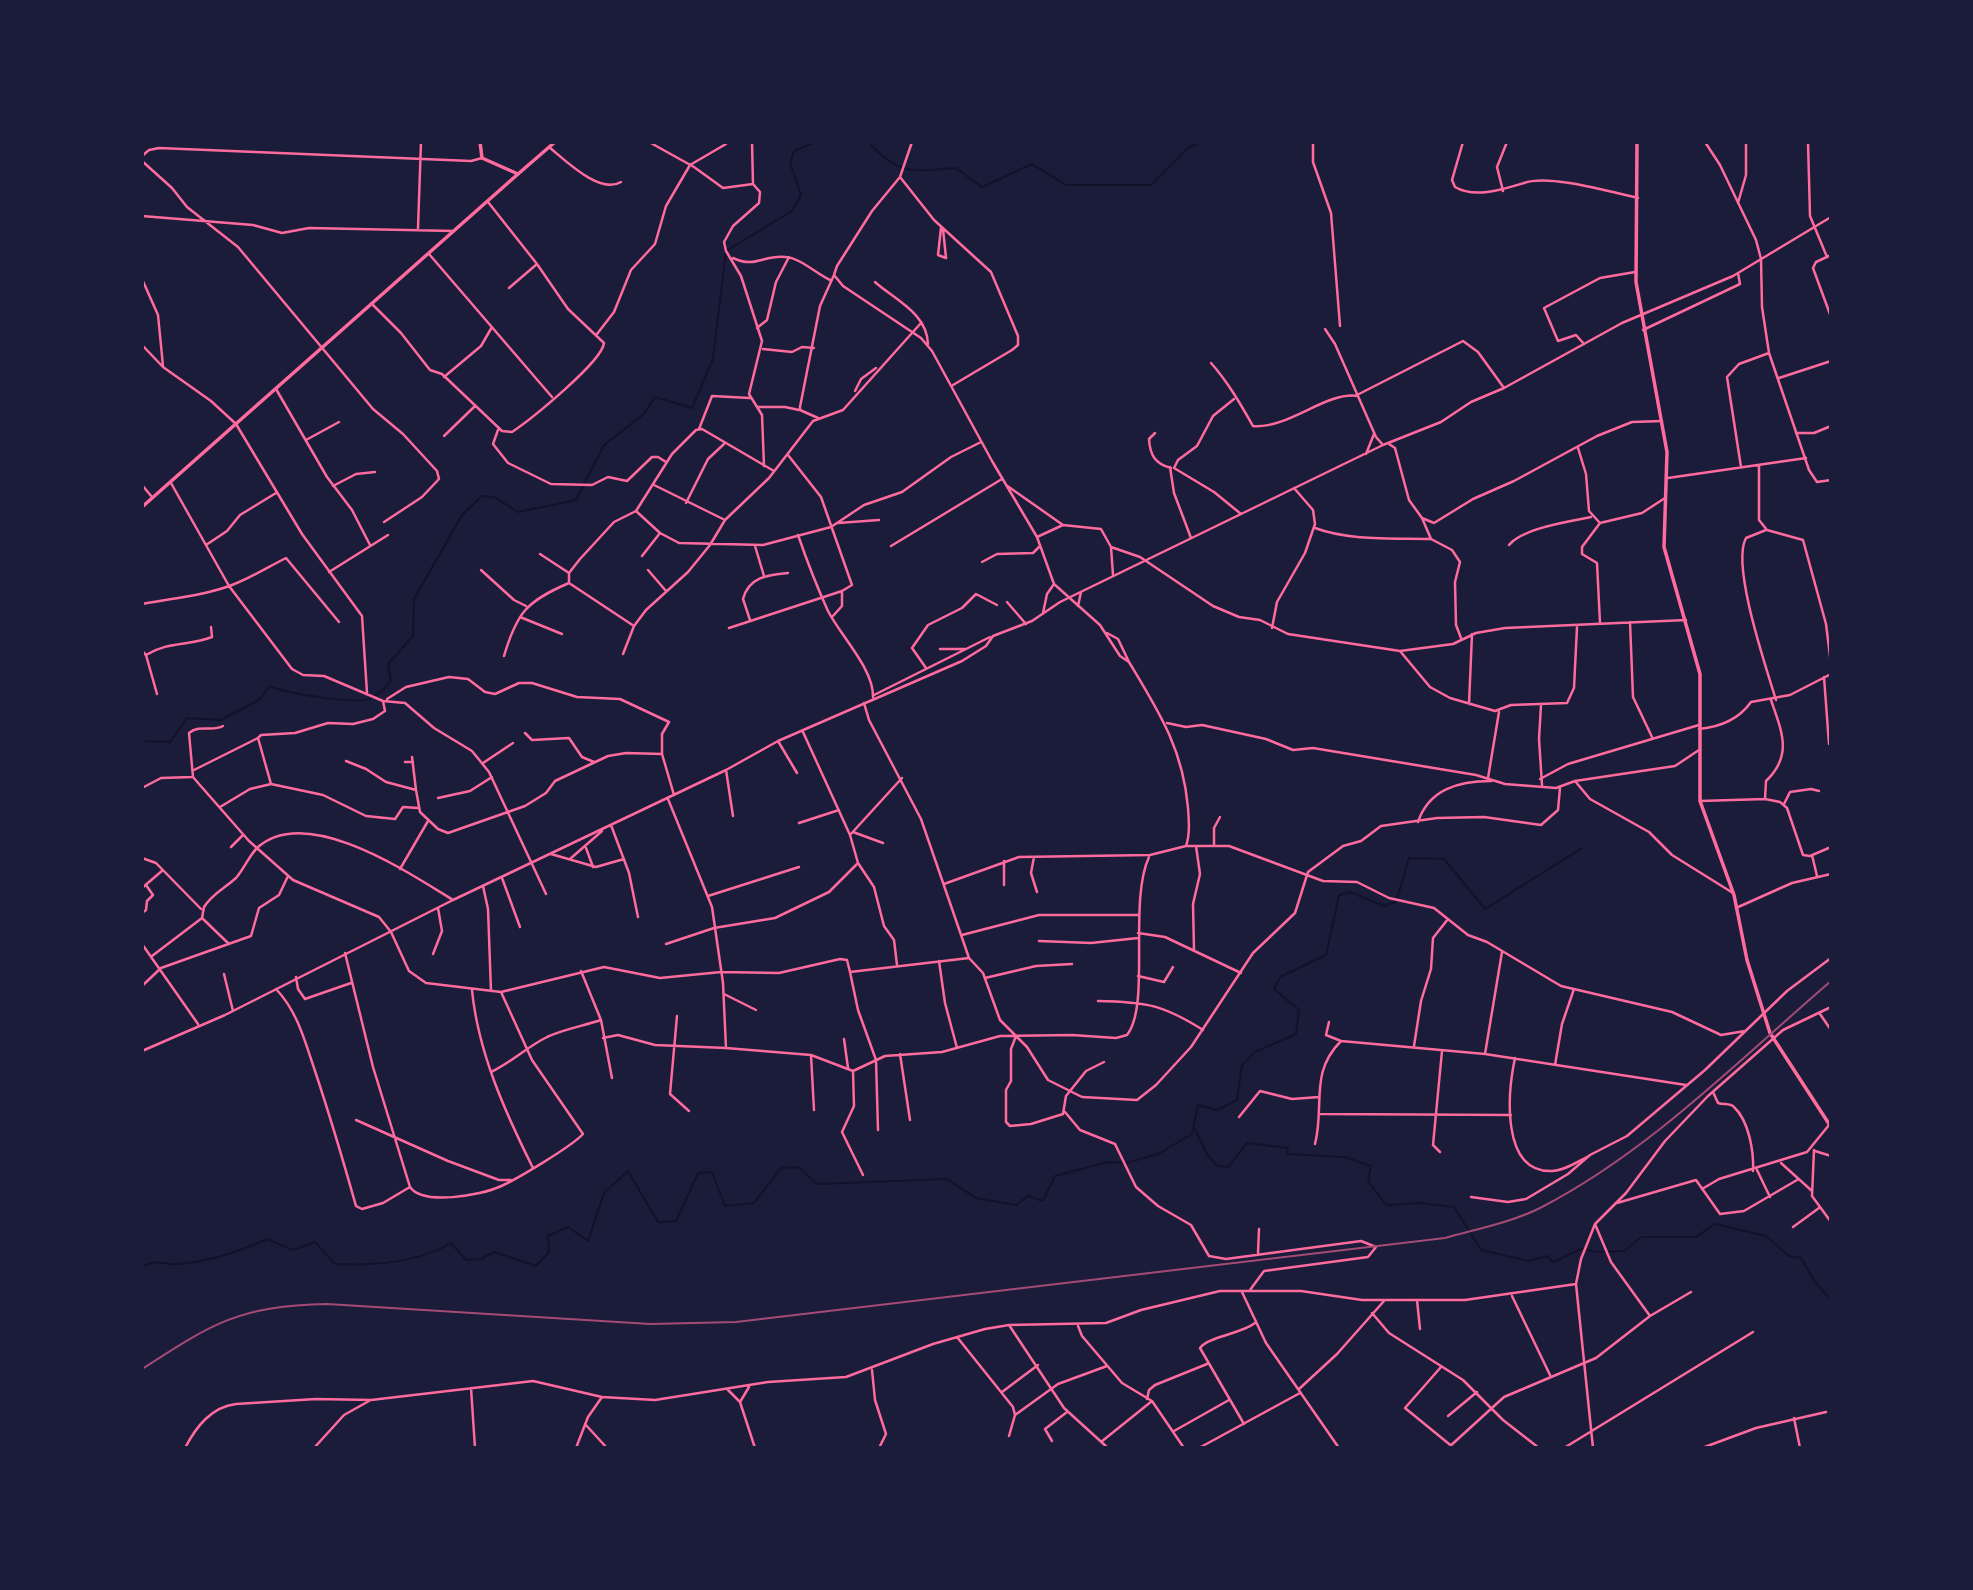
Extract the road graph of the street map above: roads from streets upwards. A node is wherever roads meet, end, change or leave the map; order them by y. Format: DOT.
graph roads {
  1 [pos="421,142"];
  2 [pos="480,142"];
  3 [pos="546,142"];
  4 [pos="555,142"];
  5 [pos="649,142"];
  6 [pos="752,142"];
  7 [pos="914,142"];
  8 [pos="1312,142"];
  9 [pos="1463,142"];
  10 [pos="1507,142"];
  11 [pos="1637,142"];
  12 [pos="1705,142"];
  13 [pos="1746,142"];
  14 [pos="1808,142"];
  15 [pos="726,144"];
  16 [pos="550,147"];
  17 [pos="545,151"];
  18 [pos="421,158"];
  19 [pos="482,158"];
  20 [pos="142,159"];
  21 [pos="690,164"];
  22 [pos="518,174"];
  23 [pos="900,177"];
  24 [pos="621,182"];
  25 [pos="753,184"];
  26 [pos="1503,191"];
  27 [pos="1637,198"];
  28 [pos="487,201"];
  29 [pos="1738,203"];
  30 [pos="142,216"];
  31 [pos="1831,217"];
  32 [pos="208,222"];
  33 [pos="418,228"];
  34 [pos="942,228"];
  35 [pos="1813,228"];
  36 [pos="455,231"];
  37 [pos="429,254"];
  38 [pos="728,256"];
  39 [pos="1830,256"];
  40 [pos="789,257"];
  41 [pos="1762,259"];
  42 [pos="537,264"];
  43 [pos="1636,272"];
  44 [pos="1738,273"];
  45 [pos="834,275"];
  46 [pos="142,279"];
  47 [pos="830,280"];
  48 [pos="875,282"];
  49 [pos="509,288"];
  50 [pos="373,304"];
  51 [pos="1640,317"];
  52 [pos="1831,317"];
  53 [pos="922,323"];
  54 [pos="492,326"];
  55 [pos="1340,326"];
  56 [pos="758,328"];
  57 [pos="1325,329"];
  58 [pos="1643,330"];
  59 [pos="913,332"];
  60 [pos="597,334"];
  61 [pos="928,344"];
  62 [pos="1584,344"];
  63 [pos="142,345"];
  64 [pos="814,348"];
  65 [pos="323,349"];
  66 [pos="762,349"];
  67 [pos="1769,353"];
  68 [pos="1831,361"];
  69 [pos="1211,363"];
  70 [pos="163,367"];
  71 [pos="444,376"];
  72 [pos="1779,378"];
  73 [pos="953,386"];
  74 [pos="1504,388"];
  75 [pos="276,389"];
  76 [pos="1358,395"];
  77 [pos="552,397"];
  78 [pos="750,398"];
  79 [pos="1234,399"];
  80 [pos="475,406"];
  81 [pos="758,407"];
  82 [pos="800,410"];
  83 [pos="818,418"];
  84 [pos="1663,421"];
  85 [pos="338,422"];
  86 [pos="236,424"];
  87 [pos="1831,426"];
  88 [pos="499,429"];
  89 [pos="699,429"];
  90 [pos="1374,432"];
  91 [pos="1155,433"];
  92 [pos="1796,433"];
  93 [pos="444,436"];
  94 [pos="306,440"];
  95 [pos="981,442"];
  96 [pos="724,443"];
  97 [pos="1385,444"];
  98 [pos="1578,448"];
  99 [pos="1366,454"];
  100 [pos="788,455"];
  101 [pos="1806,458"];
  102 [pos="666,462"];
  103 [pos="764,466"];
  104 [pos="1759,466"];
  105 [pos="1741,467"];
  106 [pos="1172,468"];
  107 [pos="376,471"];
  108 [pos="774,471"];
  109 [pos="1667,478"];
  110 [pos="1002,479"];
  111 [pos="1831,480"];
  112 [pos="171,484"];
  113 [pos="142,485"];
  114 [pos="654,485"];
  115 [pos="1006,485"];
  116 [pos="333,486"];
  117 [pos="1294,488"];
  118 [pos="276,493"];
  119 [pos="152,497"];
  120 [pos="1665,498"];
  121 [pos="687,503"];
  122 [pos="142,507"];
  123 [pos="636,511"];
  124 [pos="1241,514"];
  125 [pos="1591,517"];
  126 [pos="1422,518"];
  127 [pos="724,520"];
  128 [pos="879,520"];
  129 [pos="384,522"];
  130 [pos="838,523"];
  131 [pos="1600,523"];
  132 [pos="1063,525"];
  133 [pos="831,527"];
  134 [pos="1315,528"];
  135 [pos="1766,530"];
  136 [pos="660,533"];
  137 [pos="388,535"];
  138 [pos="798,535"];
  139 [pos="1037,537"];
  140 [pos="1192,539"];
  141 [pos="1431,539"];
  142 [pos="1041,544"];
  143 [pos="206,545"];
  144 [pos="370,545"];
  145 [pos="710,545"];
  146 [pos="1508,545"];
  147 [pos="755,546"];
  148 [pos="891,547"];
  149 [pos="1111,547"];
  150 [pos="540,554"];
  151 [pos="642,556"];
  152 [pos="1145,560"];
  153 [pos="982,562"];
  154 [pos="481,570"];
  155 [pos="648,570"];
  156 [pos="329,572"];
  157 [pos="569,573"];
  158 [pos="788,573"];
  159 [pos="1113,575"];
  160 [pos="764,576"];
  161 [pos="569,583"];
  162 [pos="1054,584"];
  163 [pos="229,586"];
  164 [pos="667,591"];
  165 [pos="842,591"];
  166 [pos="1081,592"];
  167 [pos="823,597"];
  168 [pos="1068,599"];
  169 [pos="1007,602"];
  170 [pos="142,604"];
  171 [pos="997,605"];
  172 [pos="526,606"];
  173 [pos="1078,607"];
  174 [pos="1043,613"];
  175 [pos="519,616"];
  176 [pos="832,617"];
  177 [pos="750,620"];
  178 [pos="1686,620"];
  179 [pos="340,622"];
  180 [pos="1630,622"];
  181 [pos="1026,624"];
  182 [pos="1600,625"];
  183 [pos="634,626"];
  184 [pos="211,627"];
  185 [pos="1577,627"];
  186 [pos="729,628"];
  187 [pos="1272,628"];
  188 [pos="1107,633"];
  189 [pos="562,634"];
  190 [pos="1472,634"];
  191 [pos="993,636"];
  192 [pos="1461,638"];
  193 [pos="940,649"];
  194 [pos="966,649"];
  195 [pos="142,651"];
  196 [pos="1400,651"];
  197 [pos="623,654"];
  198 [pos="146,655"];
  199 [pos="504,656"];
  200 [pos="1129,662"];
  201 [pos="1831,664"];
  202 [pos="926,668"];
  203 [pos="1831,674"];
  204 [pos="1824,676"];
  205 [pos="156,694"];
  206 [pos="369,695"];
  207 [pos="871,698"];
  208 [pos="1773,700"];
  209 [pos="384,701"];
  210 [pos="864,703"];
  211 [pos="1469,704"];
  212 [pos="1541,705"];
  213 [pos="1499,711"];
  214 [pos="1166,723"];
  215 [pos="223,726"];
  216 [pos="1700,727"];
  217 [pos="803,732"];
  218 [pos="525,733"];
  219 [pos="258,738"];
  220 [pos="1653,738"];
  221 [pos="778,741"];
  222 [pos="513,743"];
  223 [pos="1829,744"];
  224 [pos="1699,750"];
  225 [pos="662,754"];
  226 [pos="412,757"];
  227 [pos="346,761"];
  228 [pos="405,762"];
  229 [pos="413,762"];
  230 [pos="594,762"];
  231 [pos="483,763"];
  232 [pos="726,770"];
  233 [pos="194,771"];
  234 [pos="797,773"];
  235 [pos="492,776"];
  236 [pos="194,777"];
  237 [pos="902,778"];
  238 [pos="1488,778"];
  239 [pos="1540,779"];
  240 [pos="1494,781"];
  241 [pos="1574,781"];
  242 [pos="271,785"];
  243 [pos="1542,786"];
  244 [pos="142,788"];
  245 [pos="1560,788"];
  246 [pos="416,790"];
  247 [pos="1819,791"];
  248 [pos="674,795"];
  249 [pos="438,798"];
  250 [pos="668,799"];
  251 [pos="1765,799"];
  252 [pos="1700,801"];
  253 [pos="1784,804"];
  254 [pos="220,807"];
  255 [pos="418,808"];
  256 [pos="839,810"];
  257 [pos="507,813"];
  258 [pos="733,817"];
  259 [pos="1220,817"];
  260 [pos="428,821"];
  261 [pos="1418,822"];
  262 [pos="799,823"];
  263 [pos="611,825"];
  264 [pos="603,829"];
  265 [pos="851,834"];
  266 [pos="243,835"];
  267 [pos="883,843"];
  268 [pos="1196,845"];
  269 [pos="1214,845"];
  270 [pos="1186,846"];
  271 [pos="1831,847"];
  272 [pos="231,848"];
  273 [pos="257,848"];
  274 [pos="586,848"];
  275 [pos="551,854"];
  276 [pos="1150,855"];
  277 [pos="1812,855"];
  278 [pos="1034,857"];
  279 [pos="142,858"];
  280 [pos="570,859"];
  281 [pos="624,859"];
  282 [pos="1004,861"];
  283 [pos="532,863"];
  284 [pos="859,863"];
  285 [pos="593,867"];
  286 [pos="799,867"];
  287 [pos="400,869"];
  288 [pos="163,870"];
  289 [pos="1306,874"];
  290 [pos="1831,874"];
  291 [pos="288,876"];
  292 [pos="1817,876"];
  293 [pos="502,878"];
  294 [pos="944,884"];
  295 [pos="1004,885"];
  296 [pos="483,886"];
  297 [pos="144,887"];
  298 [pos="1037,892"];
  299 [pos="1733,893"];
  300 [pos="546,894"];
  301 [pos="708,896"];
  302 [pos="453,900"];
  303 [pos="438,908"];
  304 [pos="1736,908"];
  305 [pos="202,911"];
  306 [pos="142,913"];
  307 [pos="1138,915"];
  308 [pos="638,917"];
  309 [pos="202,918"];
  310 [pos="1448,919"];
  311 [pos="520,927"];
  312 [pos="714,928"];
  313 [pos="391,932"];
  314 [pos="1138,933"];
  315 [pos="962,935"];
  316 [pos="1138,938"];
  317 [pos="1039,941"];
  318 [pos="142,944"];
  319 [pos="229,944"];
  320 [pos="666,944"];
  321 [pos="1194,950"];
  322 [pos="1502,952"];
  323 [pos="345,953"];
  324 [pos="433,954"];
  325 [pos="152,956"];
  326 [pos="969,958"];
  327 [pos="1831,958"];
  328 [pos="939,961"];
  329 [pos="1072,964"];
  330 [pos="897,965"];
  331 [pos="1173,967"];
  332 [pos="161,968"];
  333 [pos="581,971"];
  334 [pos="721,972"];
  335 [pos="850,972"];
  336 [pos="1241,973"];
  337 [pos="224,974"];
  338 [pos="1138,976"];
  339 [pos="296,977"];
  340 [pos="985,978"];
  341 [pos="351,983"];
  342 [pos="142,986"];
  343 [pos="275,988"];
  344 [pos="471,989"];
  345 [pos="1574,989"];
  346 [pos="491,992"];
  347 [pos="501,992"];
  348 [pos="724,994"];
  349 [pos="1098,1001"];
  350 [pos="1136,1001"];
  351 [pos="1831,1007"];
  352 [pos="756,1010"];
  353 [pos="233,1011"];
  354 [pos="1763,1014"];
  355 [pos="1820,1014"];
  356 [pos="677,1016"];
  357 [pos="601,1020"];
  358 [pos="1329,1022"];
  359 [pos="199,1025"];
  360 [pos="1203,1030"];
  361 [pos="1831,1030"];
  362 [pos="1745,1031"];
  363 [pos="1015,1036"];
  364 [pos="603,1038"];
  365 [pos="1772,1038"];
  366 [pos="844,1039"];
  367 [pos="1341,1041"];
  368 [pos="1414,1046"];
  369 [pos="673,1047"];
  370 [pos="726,1048"];
  371 [pos="957,1048"];
  372 [pos="526,1049"];
  373 [pos="1442,1050"];
  374 [pos="142,1051"];
  375 [pos="900,1054"];
  376 [pos="1485,1054"];
  377 [pos="811,1055"];
  378 [pos="1515,1058"];
  379 [pos="876,1060"];
  380 [pos="1104,1062"];
  381 [pos="1555,1065"];
  382 [pos="848,1068"];
  383 [pos="853,1071"];
  384 [pos="491,1072"];
  385 [pos="612,1078"];
  386 [pos="1686,1085"];
  387 [pos="1713,1092"];
  388 [pos="1069,1093"];
  389 [pos="1319,1097"];
  390 [pos="814,1110"];
  391 [pos="689,1111"];
  392 [pos="1065,1112"];
  393 [pos="1320,1114"];
  394 [pos="1438,1115"];
  395 [pos="1511,1115"];
  396 [pos="1239,1117"];
  397 [pos="910,1119"];
  398 [pos="356,1120"];
  399 [pos="1830,1126"];
  400 [pos="878,1130"];
  401 [pos="397,1140"];
  402 [pos="1315,1144"];
  403 [pos="1813,1150"];
  404 [pos="1440,1152"];
  405 [pos="1590,1155"];
  406 [pos="1831,1156"];
  407 [pos="1781,1163"];
  408 [pos="533,1168"];
  409 [pos="1755,1170"];
  410 [pos="863,1175"];
  411 [pos="513,1180"];
  412 [pos="1797,1180"];
  413 [pos="410,1187"];
  414 [pos="1702,1189"];
  415 [pos="1812,1191"];
  416 [pos="1471,1197"];
  417 [pos="1770,1197"];
  418 [pos="1617,1203"];
  419 [pos="1819,1208"];
  420 [pos="1831,1222"];
  421 [pos="1595,1224"];
  422 [pos="1793,1227"];
  423 [pos="1259,1229"];
  424 [pos="1258,1253"];
  425 [pos="1576,1284"];
  426 [pos="1250,1290"];
  427 [pos="1242,1292"];
  428 [pos="1691,1292"];
  429 [pos="1511,1295"];
  430 [pos="1417,1300"];
  431 [pos="1384,1301"];
  432 [pos="1372,1313"];
  433 [pos="1650,1316"];
  434 [pos="1255,1323"];
  435 [pos="1009,1325"];
  436 [pos="1078,1326"];
  437 [pos="1420,1329"];
  438 [pos="1753,1332"];
  439 [pos="957,1337"];
  440 [pos="1585,1363"];
  441 [pos="1207,1364"];
  442 [pos="1038,1365"];
  443 [pos="1107,1366"];
  444 [pos="1441,1367"];
  445 [pos="872,1370"];
  446 [pos="1550,1375"];
  447 [pos="750,1386"];
  448 [pos="471,1388"];
  449 [pos="1051,1388"];
  450 [pos="728,1390"];
  451 [pos="1299,1391"];
  452 [pos="1002,1392"];
  453 [pos="1477,1392"];
  454 [pos="602,1397"];
  455 [pos="371,1399"];
  456 [pos="1150,1400"];
  457 [pos="1229,1400"];
  458 [pos="740,1402"];
  459 [pos="1490,1406"];
  460 [pos="1067,1412"];
  461 [pos="1826,1412"];
  462 [pos="1015,1415"];
  463 [pos="1448,1416"];
  464 [pos="1794,1418"];
  465 [pos="1244,1423"];
  466 [pos="584,1424"];
  467 [pos="1590,1430"];
  468 [pos="1174,1431"];
  469 [pos="1009,1436"];
  470 [pos="1052,1441"];
  471 [pos="1101,1442"];
  472 [pos="1451,1447"];
  473 [pos="185,1448"];
  474 [pos="314,1448"];
  475 [pos="475,1448"];
  476 [pos="576,1448"];
  477 [pos="607,1448"];
  478 [pos="755,1448"];
  479 [pos="879,1448"];
  480 [pos="1108,1448"];
  481 [pos="1183,1448"];
  482 [pos="1199,1448"];
  483 [pos="1339,1448"];
  484 [pos="1539,1448"];
  485 [pos="1564,1448"];
  486 [pos="1593,1448"];
  487 [pos="1702,1448"];
  488 [pos="1800,1448"];
  1 -- 18 [label="street"];
  2 -- 19 [label="street"];
  3 -- 17 [label="street"];
  4 -- 16 [label="street"];
  5 -- 21 [label="street"];
  6 -- 25 [label="street"];
  7 -- 23 [label="street"];
  8 -- 55 [label="street"];
  9 -- 26 [label="street"];
  10 -- 26 [label="street"];
  11 -- 27 [label="street"];
  12 -- 29 [label="street"];
  13 -- 29 [label="street"];
  14 -- 35 [label="street"];
  15 -- 21 [label="street"];
  16 -- 17 [label="street"];
  16 -- 24 [label="street"];
  17 -- 22 [label="street"];
  18 -- 19 [label="street"];
  18 -- 20 [label="street"];
  18 -- 33 [label="street"];
  19 -- 22 [label="street"];
  20 -- 32 [label="street"];
  21 -- 25 [label="street"];
  21 -- 60 [label="street"];
  22 -- 28 [label="street"];
  23 -- 34 [label="street"];
  23 -- 45 [label="street"];
  25 -- 38 [label="street"];
  26 -- 27 [label="street"];
  27 -- 43 [label="street"];
  28 -- 36 [label="street"];
  28 -- 42 [label="street"];
  29 -- 41 [label="street"];
  30 -- 32 [label="street"];
  31 -- 35 [label="street"];
  32 -- 33 [label="street"];
  32 -- 65 [label="street"];
  33 -- 36 [label="street"];
  34 -- 34 [label="street"];
  34 -- 73 [label="street"];
  35 -- 39 [label="street"];
  35 -- 41 [label="street"];
  36 -- 37 [label="street"];
  37 -- 50 [label="street"];
  37 -- 54 [label="street"];
  38 -- 40 [label="street"];
  38 -- 56 [label="street"];
  39 -- 52 [label="street"];
  40 -- 47 [label="street"];
  40 -- 56 [label="street"];
  41 -- 44 [label="street"];
  41 -- 67 [label="street"];
  42 -- 49 [label="street"];
  42 -- 60 [label="street"];
  43 -- 51 [label="street"];
  43 -- 62 [label="street"];
  44 -- 51 [label="street"];
  44 -- 58 [label="street"];
  45 -- 47 [label="street"];
  45 -- 59 [label="street"];
  46 -- 70 [label="street"];
  47 -- 64 [label="street"];
  48 -- 53 [label="street"];
  50 -- 65 [label="street"];
  50 -- 71 [label="street"];
  51 -- 58 [label="street"];
  51 -- 62 [label="street"];
  53 -- 59 [label="street"];
  53 -- 61 [label="street"];
  54 -- 71 [label="street"];
  54 -- 77 [label="street"];
  56 -- 66 [label="street"];
  57 -- 76 [label="street"];
  58 -- 84 [label="street"];
  59 -- 61 [label="street"];
  59 -- 83 [label="street"];
  60 -- 77 [label="street"];
  61 -- 73 [label="street"];
  62 -- 74 [label="street"];
  63 -- 70 [label="street"];
  64 -- 66 [label="street"];
  64 -- 82 [label="street"];
  65 -- 75 [label="street"];
  65 -- 129 [label="street"];
  66 -- 78 [label="street"];
  67 -- 72 [label="street"];
  67 -- 105 [label="street"];
  68 -- 72 [label="street"];
  69 -- 79 [label="street"];
  70 -- 86 [label="street"];
  71 -- 80 [label="street"];
  72 -- 92 [label="street"];
  73 -- 95 [label="street"];
  74 -- 76 [label="street"];
  74 -- 97 [label="street"];
  75 -- 86 [label="street"];
  75 -- 94 [label="street"];
  76 -- 79 [label="street"];
  76 -- 90 [label="street"];
  77 -- 88 [label="street"];
  78 -- 81 [label="street"];
  78 -- 89 [label="street"];
  79 -- 106 [label="street"];
  80 -- 88 [label="street"];
  80 -- 93 [label="street"];
  81 -- 82 [label="street"];
  81 -- 103 [label="street"];
  82 -- 83 [label="street"];
  83 -- 100 [label="street"];
  84 -- 98 [label="street"];
  84 -- 109 [label="street"];
  85 -- 94 [label="street"];
  86 -- 112 [label="street"];
  86 -- 118 [label="street"];
  87 -- 92 [label="street"];
  88 -- 102 [label="street"];
  89 -- 96 [label="street"];
  89 -- 102 [label="street"];
  90 -- 97 [label="street"];
  90 -- 99 [label="street"];
  91 -- 106 [label="street"];
  92 -- 101 [label="street"];
  94 -- 116 [label="street"];
  95 -- 110 [label="street"];
  95 -- 130 [label="street"];
  96 -- 103 [label="street"];
  96 -- 121 [label="street"];
  97 -- 99 [label="street"];
  97 -- 126 [label="street"];
  98 -- 125 [label="street"];
  98 -- 126 [label="street"];
  99 -- 117 [label="street"];
  100 -- 108 [label="street"];
  100 -- 133 [label="street"];
  101 -- 104 [label="street"];
  101 -- 111 [label="street"];
  102 -- 114 [label="street"];
  103 -- 108 [label="street"];
  104 -- 105 [label="street"];
  104 -- 135 [label="street"];
  105 -- 109 [label="street"];
  106 -- 124 [label="street"];
  106 -- 140 [label="street"];
  107 -- 116 [label="street"];
  108 -- 127 [label="street"];
  109 -- 120 [label="street"];
  110 -- 115 [label="street"];
  110 -- 148 [label="street"];
  112 -- 119 [label="street"];
  112 -- 143 [label="street"];
  113 -- 119 [label="street"];
  114 -- 121 [label="street"];
  114 -- 123 [label="street"];
  115 -- 132 [label="street"];
  115 -- 139 [label="street"];
  116 -- 144 [label="street"];
  117 -- 124 [label="street"];
  117 -- 134 [label="street"];
  118 -- 143 [label="street"];
  118 -- 156 [label="street"];
  119 -- 122 [label="street"];
  120 -- 131 [label="street"];
  120 -- 178 [label="street"];
  121 -- 127 [label="street"];
  123 -- 136 [label="street"];
  123 -- 157 [label="street"];
  124 -- 140 [label="street"];
  125 -- 131 [label="street"];
  125 -- 146 [label="street"];
  126 -- 141 [label="street"];
  127 -- 145 [label="street"];
  128 -- 130 [label="street"];
  130 -- 133 [label="street"];
  131 -- 182 [label="street"];
  132 -- 139 [label="street"];
  132 -- 149 [label="street"];
  133 -- 138 [label="street"];
  133 -- 165 [label="street"];
  134 -- 141 [label="street"];
  134 -- 187 [label="street"];
  135 -- 201 [label="street"];
  135 -- 208 [label="street"];
  136 -- 145 [label="street"];
  136 -- 151 [label="street"];
  137 -- 144 [label="street"];
  138 -- 147 [label="street"];
  138 -- 167 [label="street"];
  139 -- 142 [label="street"];
  140 -- 152 [label="street"];
  141 -- 192 [label="street"];
  142 -- 153 [label="street"];
  142 -- 162 [label="street"];
  143 -- 163 [label="street"];
  144 -- 156 [label="street"];
  145 -- 147 [label="street"];
  145 -- 164 [label="street"];
  147 -- 160 [label="street"];
  149 -- 152 [label="street"];
  149 -- 159 [label="street"];
  150 -- 157 [label="street"];
  152 -- 159 [label="street"];
  152 -- 187 [label="street"];
  154 -- 172 [label="street"];
  155 -- 164 [label="street"];
  156 -- 206 [label="street"];
  157 -- 161 [label="street"];
  158 -- 160 [label="street"];
  159 -- 166 [label="street"];
  160 -- 177 [label="street"];
  161 -- 172 [label="street"];
  161 -- 183 [label="street"];
  162 -- 168 [label="street"];
  162 -- 174 [label="street"];
  163 -- 170 [label="street"];
  163 -- 179 [label="street"];
  163 -- 206 [label="street"];
  164 -- 183 [label="street"];
  165 -- 167 [label="street"];
  165 -- 176 [label="street"];
  166 -- 168 [label="street"];
  166 -- 173 [label="street"];
  167 -- 176 [label="street"];
  167 -- 177 [label="street"];
  168 -- 173 [label="street"];
  168 -- 174 [label="street"];
  169 -- 181 [label="street"];
  171 -- 202 [label="street"];
  172 -- 175 [label="street"];
  173 -- 188 [label="street"];
  174 -- 181 [label="street"];
  175 -- 189 [label="street"];
  175 -- 199 [label="street"];
  176 -- 207 [label="street"];
  177 -- 186 [label="street"];
  178 -- 180 [label="street"];
  178 -- 216 [label="street"];
  180 -- 182 [label="street"];
  180 -- 220 [label="street"];
  181 -- 191 [label="street"];
  182 -- 185 [label="street"];
  183 -- 197 [label="street"];
  184 -- 198 [label="street"];
  185 -- 190 [label="street"];
  185 -- 212 [label="street"];
  187 -- 196 [label="street"];
  188 -- 200 [label="street"];
  188 -- 200 [label="street"];
  190 -- 192 [label="street"];
  190 -- 211 [label="street"];
  191 -- 194 [label="street"];
  191 -- 207 [label="street"];
  192 -- 196 [label="street"];
  193 -- 194 [label="street"];
  194 -- 202 [label="street"];
  195 -- 198 [label="street"];
  196 -- 211 [label="street"];
  198 -- 205 [label="street"];
  200 -- 214 [label="street"];
  202 -- 207 [label="street"];
  203 -- 204 [label="street"];
  204 -- 208 [label="street"];
  204 -- 223 [label="street"];
  206 -- 209 [label="street"];
  207 -- 210 [label="street"];
  208 -- 216 [label="street"];
  208 -- 251 [label="street"];
  209 -- 219 [label="street"];
  209 -- 225 [label="street"];
  209 -- 231 [label="street"];
  210 -- 217 [label="street"];
  210 -- 237 [label="street"];
  211 -- 213 [label="street"];
  212 -- 213 [label="street"];
  212 -- 239 [label="street"];
  213 -- 238 [label="street"];
  214 -- 238 [label="street"];
  214 -- 270 [label="street"];
  215 -- 233 [label="street"];
  216 -- 220 [label="street"];
  216 -- 224 [label="street"];
  217 -- 221 [label="street"];
  217 -- 256 [label="street"];
  218 -- 230 [label="street"];
  219 -- 233 [label="street"];
  219 -- 242 [label="street"];
  220 -- 239 [label="street"];
  221 -- 232 [label="street"];
  221 -- 234 [label="street"];
  222 -- 231 [label="street"];
  224 -- 241 [label="street"];
  224 -- 252 [label="street"];
  225 -- 230 [label="street"];
  225 -- 248 [label="street"];
  226 -- 229 [label="street"];
  227 -- 246 [label="street"];
  228 -- 229 [label="street"];
  229 -- 246 [label="street"];
  230 -- 257 [label="street"];
  231 -- 235 [label="street"];
  232 -- 248 [label="street"];
  232 -- 258 [label="street"];
  233 -- 236 [label="street"];
  235 -- 249 [label="street"];
  235 -- 257 [label="street"];
  236 -- 244 [label="street"];
  236 -- 254 [label="street"];
  237 -- 265 [label="street"];
  237 -- 294 [label="street"];
  238 -- 240 [label="street"];
  239 -- 243 [label="street"];
  240 -- 243 [label="street"];
  240 -- 261 [label="street"];
  241 -- 245 [label="street"];
  241 -- 299 [label="street"];
  242 -- 254 [label="street"];
  242 -- 255 [label="street"];
  243 -- 245 [label="street"];
  245 -- 261 [label="street"];
  246 -- 255 [label="street"];
  247 -- 253 [label="street"];
  248 -- 250 [label="street"];
  250 -- 263 [label="street"];
  250 -- 301 [label="street"];
  251 -- 252 [label="street"];
  251 -- 253 [label="street"];
  252 -- 299 [label="street"];
  253 -- 277 [label="street"];
  254 -- 266 [label="street"];
  255 -- 260 [label="street"];
  256 -- 262 [label="street"];
  256 -- 265 [label="street"];
  257 -- 260 [label="street"];
  257 -- 283 [label="street"];
  259 -- 269 [label="street"];
  260 -- 287 [label="street"];
  261 -- 289 [label="street"];
  263 -- 264 [label="street"];
  263 -- 281 [label="street"];
  264 -- 274 [label="street"];
  264 -- 275 [label="street"];
  265 -- 267 [label="street"];
  265 -- 284 [label="street"];
  266 -- 272 [label="street"];
  266 -- 273 [label="street"];
  268 -- 269 [label="street"];
  268 -- 270 [label="street"];
  268 -- 321 [label="street"];
  269 -- 289 [label="street"];
  270 -- 276 [label="street"];
  271 -- 277 [label="street"];
  273 -- 287 [label="street"];
  273 -- 291 [label="street"];
  273 -- 305 [label="street"];
  274 -- 280 [label="street"];
  274 -- 285 [label="street"];
  275 -- 280 [label="street"];
  275 -- 283 [label="street"];
  276 -- 278 [label="street"];
  276 -- 307 [label="street"];
  277 -- 292 [label="street"];
  278 -- 282 [label="street"];
  278 -- 298 [label="street"];
  279 -- 288 [label="street"];
  280 -- 285 [label="street"];
  281 -- 285 [label="street"];
  281 -- 308 [label="street"];
  282 -- 294 [label="street"];
  282 -- 295 [label="street"];
  283 -- 293 [label="street"];
  283 -- 300 [label="street"];
  284 -- 312 [label="street"];
  284 -- 330 [label="street"];
  286 -- 301 [label="street"];
  287 -- 302 [label="street"];
  288 -- 297 [label="street"];
  288 -- 305 [label="street"];
  289 -- 310 [label="street"];
  289 -- 336 [label="street"];
  290 -- 292 [label="street"];
  291 -- 313 [label="street"];
  291 -- 319 [label="street"];
  292 -- 304 [label="street"];
  293 -- 296 [label="street"];
  293 -- 311 [label="street"];
  294 -- 315 [label="street"];
  296 -- 302 [label="street"];
  296 -- 346 [label="street"];
  297 -- 306 [label="street"];
  299 -- 304 [label="street"];
  301 -- 312 [label="street"];
  302 -- 303 [label="street"];
  303 -- 313 [label="street"];
  303 -- 324 [label="street"];
  304 -- 354 [label="street"];
  305 -- 309 [label="street"];
  307 -- 314 [label="street"];
  307 -- 315 [label="street"];
  309 -- 319 [label="street"];
  309 -- 325 [label="street"];
  310 -- 322 [label="street"];
  310 -- 368 [label="street"];
  312 -- 320 [label="street"];
  312 -- 334 [label="street"];
  313 -- 323 [label="street"];
  313 -- 344 [label="street"];
  314 -- 316 [label="street"];
  314 -- 321 [label="street"];
  315 -- 326 [label="street"];
  316 -- 317 [label="street"];
  316 -- 338 [label="street"];
  318 -- 325 [label="street"];
  319 -- 332 [label="street"];
  321 -- 336 [label="street"];
  322 -- 345 [label="street"];
  322 -- 376 [label="street"];
  323 -- 339 [label="street"];
  323 -- 341 [label="street"];
  325 -- 332 [label="street"];
  326 -- 328 [label="street"];
  326 -- 340 [label="street"];
  327 -- 354 [label="street"];
  328 -- 330 [label="street"];
  328 -- 371 [label="street"];
  329 -- 340 [label="street"];
  330 -- 335 [label="street"];
  331 -- 338 [label="street"];
  332 -- 342 [label="street"];
  332 -- 359 [label="street"];
  333 -- 334 [label="street"];
  333 -- 347 [label="street"];
  333 -- 357 [label="street"];
  334 -- 335 [label="street"];
  334 -- 348 [label="street"];
  335 -- 379 [label="street"];
  336 -- 360 [label="street"];
  337 -- 353 [label="street"];
  338 -- 350 [label="street"];
  339 -- 341 [label="street"];
  339 -- 343 [label="street"];
  340 -- 363 [label="street"];
  341 -- 401 [label="street"];
  343 -- 353 [label="street"];
  343 -- 413 [label="street"];
  344 -- 346 [label="street"];
  344 -- 384 [label="street"];
  345 -- 362 [label="street"];
  345 -- 381 [label="street"];
  346 -- 347 [label="street"];
  347 -- 372 [label="street"];
  348 -- 352 [label="street"];
  348 -- 370 [label="street"];
  349 -- 350 [label="street"];
  350 -- 360 [label="street"];
  350 -- 363 [label="street"];
  351 -- 355 [label="street"];
  353 -- 359 [label="street"];
  354 -- 362 [label="street"];
  354 -- 365 [label="street"];
  355 -- 361 [label="street"];
  355 -- 365 [label="street"];
  356 -- 369 [label="street"];
  357 -- 364 [label="street"];
  357 -- 372 [label="street"];
  358 -- 367 [label="street"];
  359 -- 374 [label="street"];
  360 -- 388 [label="street"];
  362 -- 386 [label="street"];
  363 -- 371 [label="street"];
  363 -- 388 [label="street"];
  363 -- 392 [label="street"];
  364 -- 369 [label="street"];
  364 -- 385 [label="street"];
  365 -- 387 [label="street"];
  365 -- 399 [label="street"];
  366 -- 382 [label="street"];
  367 -- 368 [label="street"];
  367 -- 389 [label="street"];
  368 -- 373 [label="street"];
  369 -- 370 [label="street"];
  369 -- 391 [label="street"];
  370 -- 377 [label="street"];
  371 -- 375 [label="street"];
  372 -- 384 [label="street"];
  372 -- 408 [label="street"];
  373 -- 376 [label="street"];
  373 -- 394 [label="street"];
  375 -- 379 [label="street"];
  375 -- 397 [label="street"];
  376 -- 378 [label="street"];
  377 -- 382 [label="street"];
  377 -- 390 [label="street"];
  378 -- 381 [label="street"];
  378 -- 395 [label="street"];
  379 -- 383 [label="street"];
  379 -- 400 [label="street"];
  380 -- 388 [label="street"];
  381 -- 386 [label="street"];
  382 -- 383 [label="street"];
  383 -- 410 [label="street"];
  384 -- 408 [label="street"];
  386 -- 405 [label="street"];
  387 -- 409 [label="street"];
  387 -- 418 [label="street"];
  388 -- 392 [label="street"];
  389 -- 393 [label="street"];
  389 -- 396 [label="street"];
  392 -- 424 [label="street"];
  393 -- 394 [label="street"];
  393 -- 402 [label="street"];
  394 -- 395 [label="street"];
  394 -- 404 [label="street"];
  395 -- 405 [label="street"];
  398 -- 401 [label="street"];
  399 -- 403 [label="street"];
  401 -- 411 [label="street"];
  401 -- 413 [label="street"];
  403 -- 406 [label="street"];
  403 -- 407 [label="street"];
  403 -- 415 [label="street"];
  405 -- 416 [label="street"];
  407 -- 409 [label="street"];
  407 -- 412 [label="street"];
  408 -- 411 [label="street"];
  409 -- 414 [label="street"];
  409 -- 417 [label="street"];
  411 -- 413 [label="street"];
  412 -- 415 [label="street"];
  412 -- 417 [label="street"];
  414 -- 417 [label="street"];
  414 -- 418 [label="street"];
  415 -- 419 [label="street"];
  418 -- 421 [label="street"];
  419 -- 420 [label="street"];
  419 -- 422 [label="street"];
  421 -- 425 [label="street"];
  421 -- 433 [label="street"];
  423 -- 424 [label="street"];
  424 -- 426 [label="street"];
  425 -- 429 [label="street"];
  425 -- 440 [label="street"];
  426 -- 427 [label="street"];
  426 -- 431 [label="street"];
  427 -- 434 [label="street"];
  427 -- 436 [label="street"];
  428 -- 433 [label="street"];
  429 -- 430 [label="street"];
  429 -- 446 [label="street"];
  430 -- 431 [label="street"];
  430 -- 437 [label="street"];
  431 -- 432 [label="street"];
  432 -- 444 [label="street"];
  432 -- 451 [label="street"];
  433 -- 440 [label="street"];
  434 -- 441 [label="street"];
  434 -- 451 [label="street"];
  435 -- 436 [label="street"];
  435 -- 439 [label="street"];
  435 -- 442 [label="street"];
  436 -- 443 [label="street"];
  438 -- 467 [label="street"];
  439 -- 445 [label="street"];
  439 -- 452 [label="street"];
  440 -- 446 [label="street"];
  440 -- 467 [label="street"];
  441 -- 456 [label="street"];
  441 -- 457 [label="street"];
  442 -- 449 [label="street"];
  442 -- 452 [label="street"];
  443 -- 449 [label="street"];
  443 -- 456 [label="street"];
  444 -- 453 [label="street"];
  444 -- 472 [label="street"];
  445 -- 447 [label="street"];
  445 -- 479 [label="street"];
  446 -- 459 [label="street"];
  447 -- 450 [label="street"];
  447 -- 458 [label="street"];
  448 -- 454 [label="street"];
  448 -- 455 [label="street"];
  448 -- 475 [label="street"];
  449 -- 460 [label="street"];
  449 -- 462 [label="street"];
  450 -- 454 [label="street"];
  450 -- 458 [label="street"];
  451 -- 465 [label="street"];
  451 -- 483 [label="street"];
  452 -- 462 [label="street"];
  453 -- 459 [label="street"];
  453 -- 463 [label="street"];
  454 -- 466 [label="street"];
  455 -- 473 [label="street"];
  455 -- 474 [label="street"];
  456 -- 468 [label="street"];
  456 -- 471 [label="street"];
  457 -- 465 [label="street"];
  457 -- 468 [label="street"];
  458 -- 478 [label="street"];
  459 -- 472 [label="street"];
  459 -- 484 [label="street"];
  460 -- 470 [label="street"];
  460 -- 471 [label="street"];
  461 -- 464 [label="street"];
  462 -- 469 [label="street"];
  464 -- 487 [label="street"];
  464 -- 488 [label="street"];
  465 -- 482 [label="street"];
  466 -- 476 [label="street"];
  466 -- 477 [label="street"];
  467 -- 485 [label="street"];
  467 -- 486 [label="street"];
  468 -- 481 [label="street"];
  471 -- 480 [label="street"];
}
